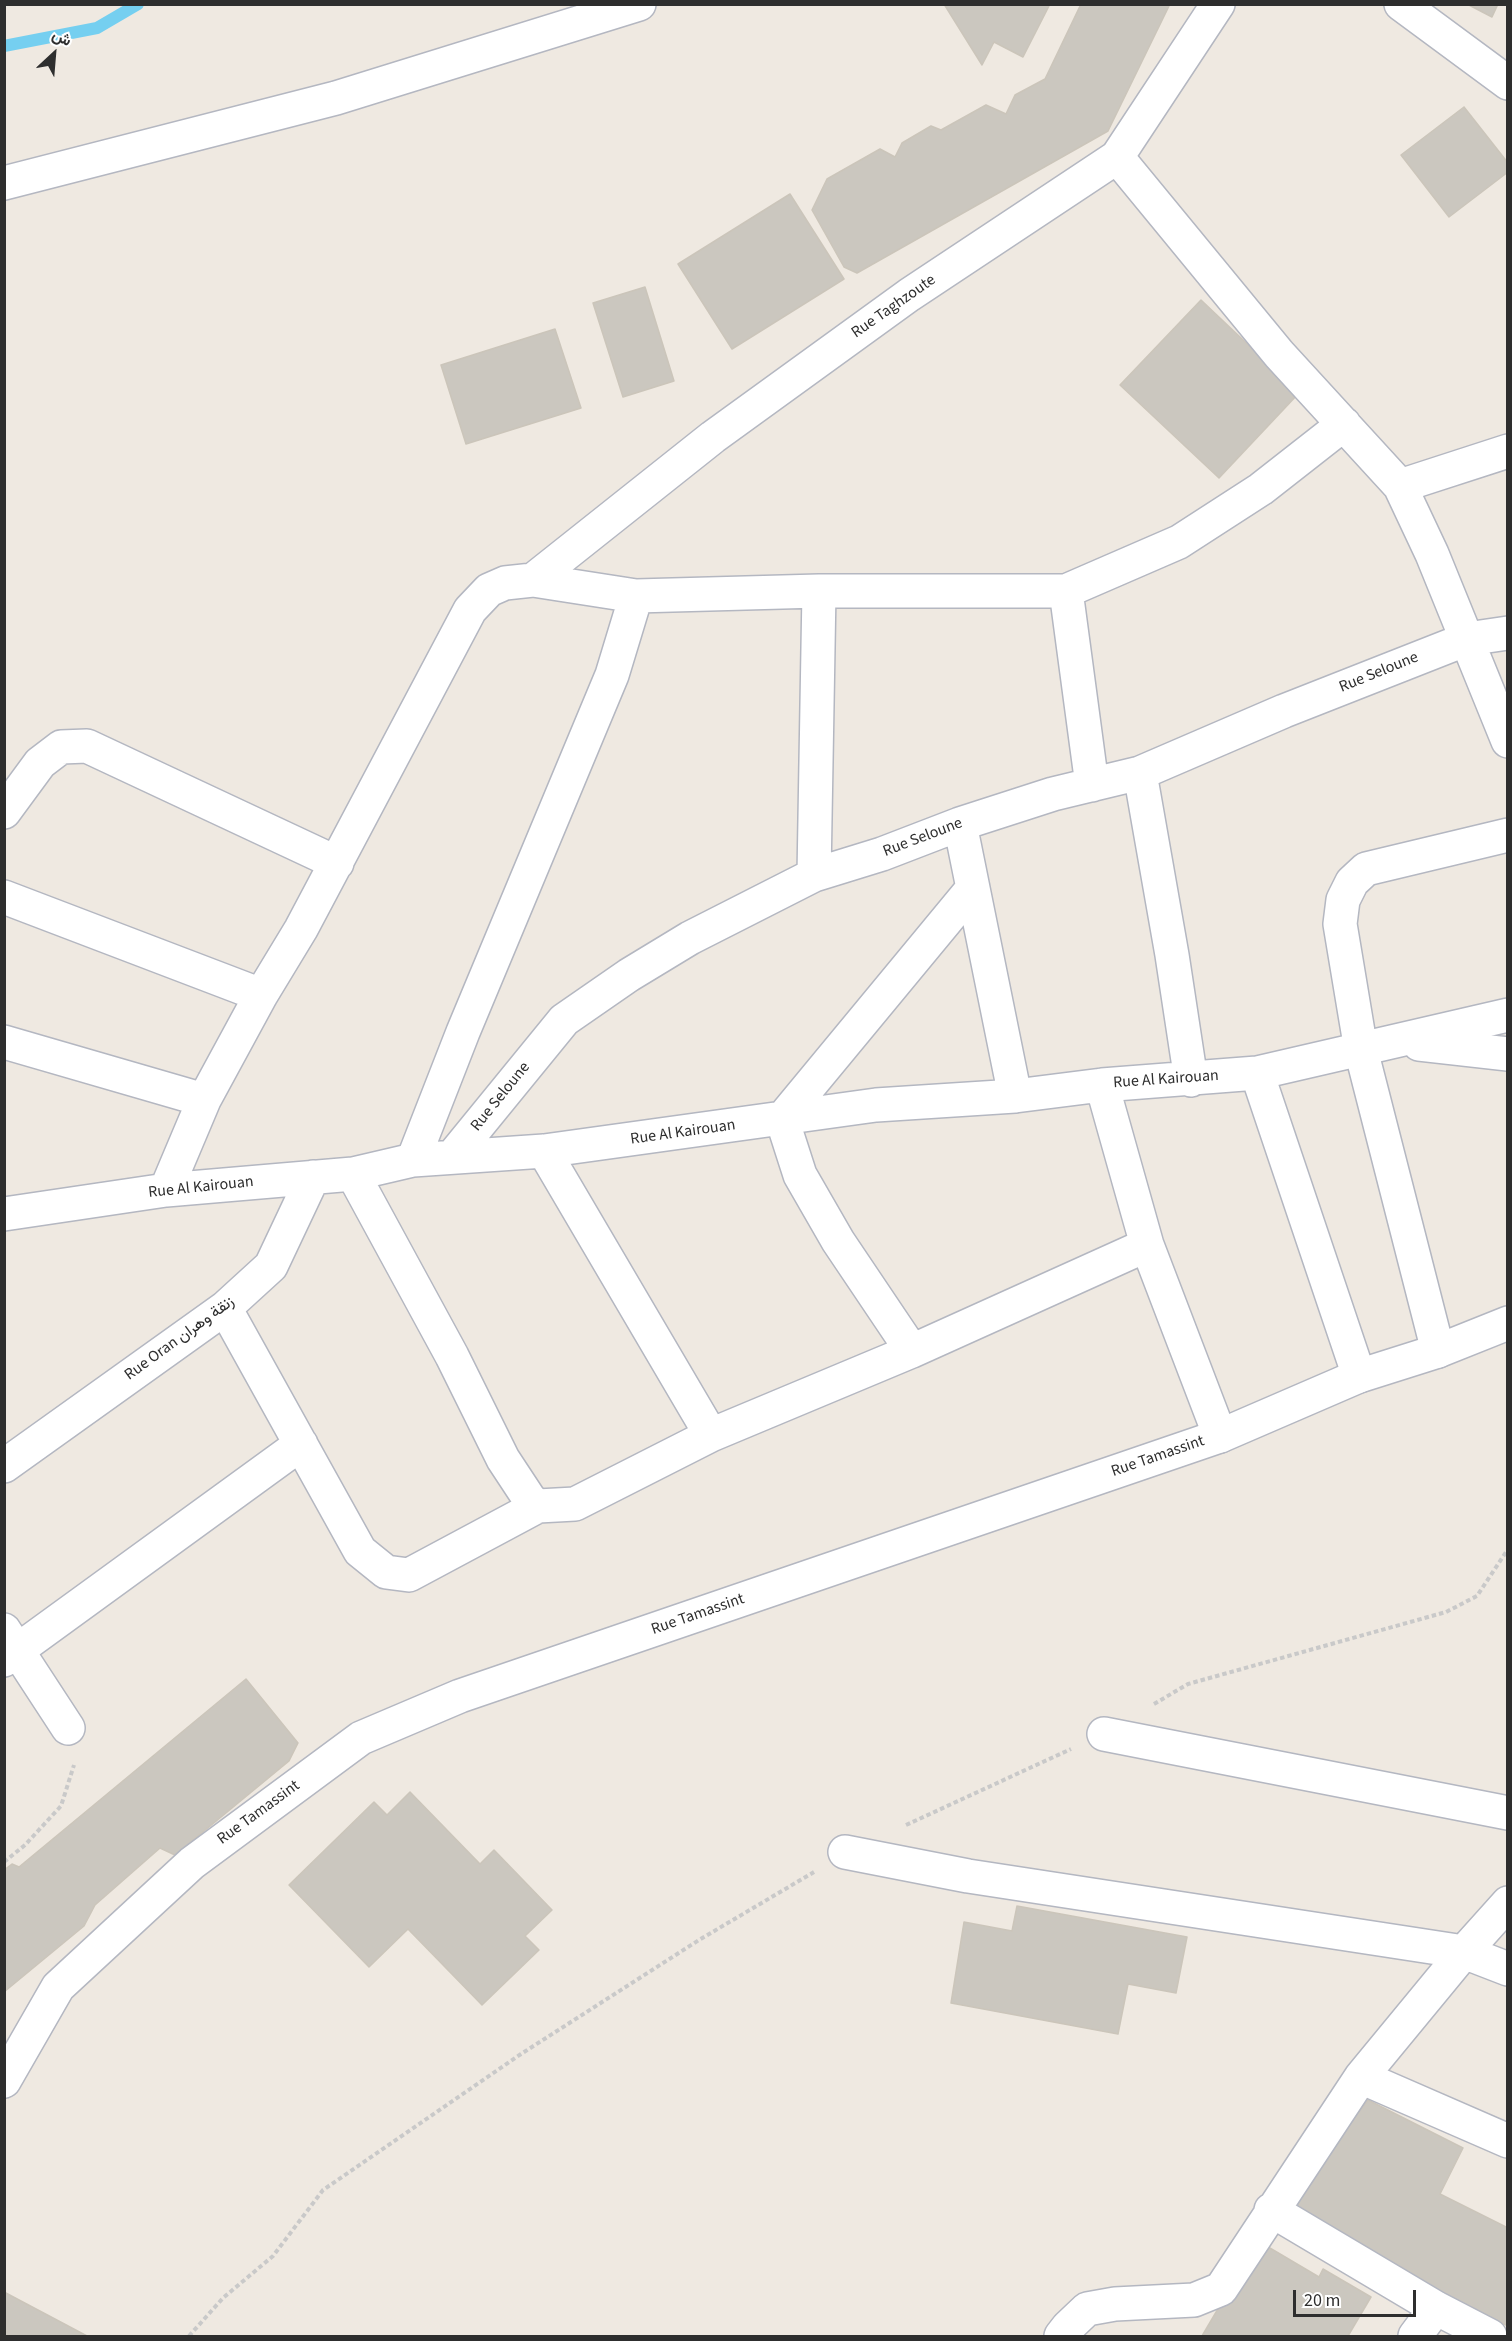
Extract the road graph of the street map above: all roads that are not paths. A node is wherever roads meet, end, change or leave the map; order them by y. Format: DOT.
graph roads {
  1 [pos="639,4"];
  2 [pos="1218,4"];
  3 [pos="1401,4"];
  4 [pos="1508,83"];
  5 [pos="1117,157"];
  6 [pos="4,183"];
  7 [pos="1344,424"];
  8 [pos="1508,451"];
  9 [pos="1400,486"];
  10 [pos="533,580"];
  11 [pos="819,591"];
  12 [pos="1066,591"];
  13 [pos="636,596"];
  14 [pos="1508,633"];
  15 [pos="1467,639"];
  16 [pos="1508,741"];
  17 [pos="1140,774"];
  18 [pos="1092,785"];
  19 [pos="4,812"];
  20 [pos="960,824"];
  21 [pos="1508,835"];
  22 [pos="337,863"];
  23 [pos="814,875"];
  24 [pos="973,888"];
  25 [pos="4,897"];
  26 [pos="261,995"];
  27 [pos="1508,1015"];
  28 [pos="1400,1041"];
  29 [pos="4,1042"];
  30 [pos="1361,1050"];
  31 [pos="1508,1054"];
  32 [pos="1257,1073"];
  33 [pos="1191,1080"];
  34 [pos="1102,1085"];
  35 [pos="1015,1096"];
  36 [pos="204,1100"];
  37 [pos="782,1119"];
  38 [pos="544,1151"];
  39 [pos="453,1156"];
  40 [pos="413,1160"];
  41 [pos="353,1174"];
  42 [pos="313,1177"];
  43 [pos="166,1190"];
  44 [pos="4,1214"];
  45 [pos="1147,1245"];
  46 [pos="225,1308"];
  47 [pos="1508,1323"];
  48 [pos="912,1351"];
  49 [pos="1438,1352"];
  50 [pos="1359,1376"];
  51 [pos="711,1435"];
  52 [pos="1220,1436"];
  53 [pos="301,1444"];
  54 [pos="4,1466"];
  55 [pos="538,1506"];
  56 [pos="9,1646"];
  57 [pos="68,1728"];
  58 [pos="1104,1734"];
  59 [pos="1508,1813"];
  60 [pos="845,1852"];
  61 [pos="1508,1903"];
  62 [pos="1464,1952"];
  63 [pos="1508,1969"];
  64 [pos="1361,2077"];
  65 [pos="4,2081"];
  66 [pos="1508,2141"];
  67 [pos="1271,2210"];
  68 [pos="1436,2308"];
  69 [pos="1061,2337"];
  70 [pos="1415,2337"];
  71 [pos="1490,2337"];
  1 -- 6 [label="street"];
  2 -- 5 [label="street, Rue Taghzoute"];
  3 -- 4 [label="street"];
  5 -- 7 [label="street"];
  5 -- 10 [label="street, Rue Taghzoute"];
  7 -- 9 [label="street"];
  7 -- 12 [label="street"];
  8 -- 9 [label="street"];
  9 -- 15 [label="street"];
  10 -- 13 [label="street"];
  10 -- 22 [label="street"];
  11 -- 12 [label="street"];
  11 -- 13 [label="street"];
  11 -- 23 [label="street"];
  12 -- 18 [label="street"];
  13 -- 40 [label="street"];
  14 -- 15 [label="street, Rue Seloune"];
  15 -- 16 [label="street"];
  15 -- 17 [label="street, Rue Seloune"];
  17 -- 18 [label="street, Rue Seloune"];
  17 -- 33 [label="street"];
  18 -- 20 [label="street, Rue Seloune"];
  19 -- 22 [label="street"];
  20 -- 23 [label="street, Rue Seloune"];
  20 -- 24 [label="street"];
  21 -- 30 [label="street"];
  22 -- 26 [label="street"];
  23 -- 39 [label="street, Rue Seloune"];
  24 -- 35 [label="street"];
  24 -- 37 [label="street"];
  25 -- 26 [label="street"];
  26 -- 36 [label="street"];
  27 -- 28 [label="street, Rue Al Kairouan"];
  28 -- 30 [label="street, Rue Al Kairouan"];
  28 -- 31 [label="street"];
  29 -- 36 [label="street"];
  30 -- 32 [label="street, Rue Al Kairouan"];
  30 -- 49 [label="street"];
  32 -- 33 [label="street, Rue Al Kairouan"];
  32 -- 50 [label="street"];
  33 -- 34 [label="street, Rue Al Kairouan"];
  34 -- 35 [label="street, Rue Al Kairouan"];
  34 -- 45 [label="street"];
  35 -- 37 [label="street, Rue Al Kairouan"];
  36 -- 43 [label="street"];
  37 -- 38 [label="street, Rue Al Kairouan"];
  37 -- 48 [label="street"];
  38 -- 39 [label="street, Rue Al Kairouan"];
  38 -- 51 [label="street"];
  39 -- 40 [label="street, Rue Al Kairouan"];
  40 -- 41 [label="street, Rue Al Kairouan"];
  41 -- 42 [label="street, Rue Al Kairouan"];
  41 -- 55 [label="street"];
  42 -- 43 [label="street, Rue Al Kairouan"];
  42 -- 46 [label="street, Rue Oran زنقة وهران"];
  43 -- 44 [label="street, Rue Al Kairouan"];
  45 -- 48 [label="street"];
  45 -- 52 [label="street"];
  46 -- 53 [label="street"];
  46 -- 54 [label="street, Rue Oran زنقة وهران"];
  47 -- 49 [label="street, Rue Tamassint"];
  48 -- 51 [label="street"];
  49 -- 50 [label="street, Rue Tamassint"];
  50 -- 52 [label="street, Rue Tamassint"];
  51 -- 55 [label="street"];
  52 -- 65 [label="street, Rue Tamassint"];
  53 -- 55 [label="street"];
  53 -- 56 [label="street"];
  56 -- 57 [label="street"];
  58 -- 59 [label="street"];
  60 -- 62 [label="street"];
  61 -- 62 [label="street"];
  62 -- 63 [label="street"];
  62 -- 64 [label="street"];
  64 -- 66 [label="street"];
  64 -- 67 [label="street"];
  67 -- 68 [label="street"];
  67 -- 69 [label="street"];
  68 -- 70 [label="street"];
  68 -- 71 [label="street"];
}
